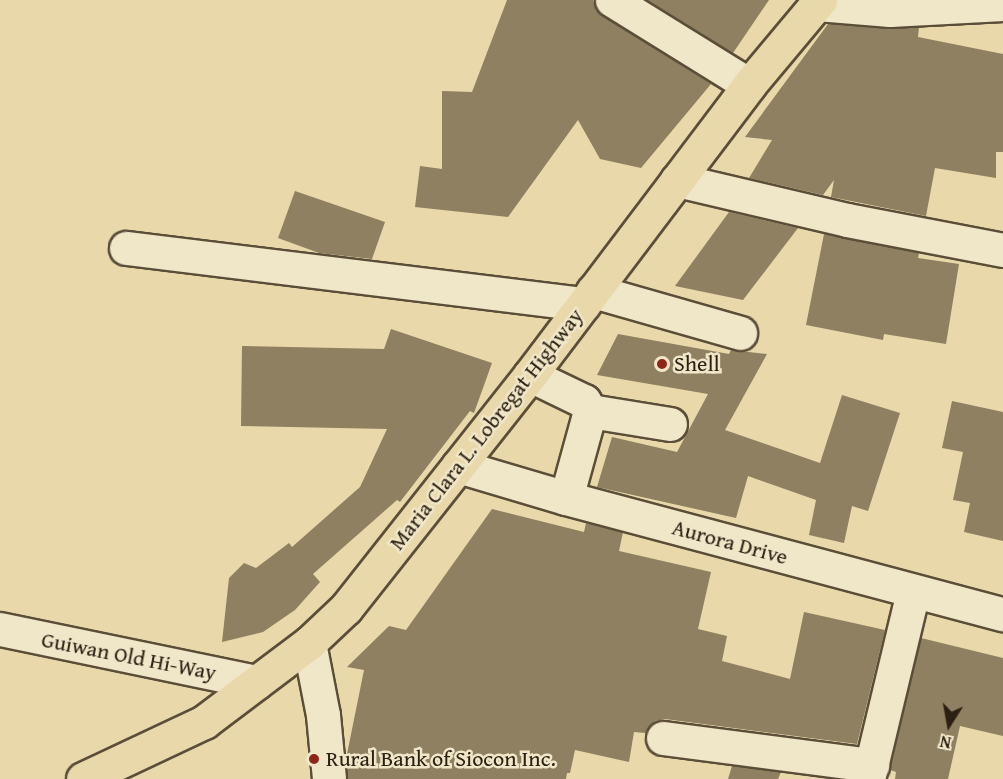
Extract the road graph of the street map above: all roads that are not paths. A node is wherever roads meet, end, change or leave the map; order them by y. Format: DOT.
graph roads {
  1 [pos="612,0"];
  2 [pos="818,2"];
  3 [pos="1003,4"];
  4 [pos="749,85"];
  5 [pos="677,180"];
  6 [pos="126,248"];
  7 [pos="1003,250"];
  8 [pos="589,297"];
  9 [pos="740,333"];
  10 [pos="530,375"];
  11 [pos="590,411"];
  12 [pos="670,424"];
  13 [pos="459,466"];
  14 [pos="566,498"];
  15 [pos="913,592"];
  16 [pos="1003,614"];
  17 [pos="0,630"];
  18 [pos="309,643"];
  19 [pos="257,682"];
  20 [pos="663,738"];
  21 [pos="870,772"];
  22 [pos="83,779"];
  23 [pos="329,779"];
  1 -- 4 [label="street"];
  2 -- 3 [label="street"];
  2 -- 4 [label="highway, Maria Clara L. Lobregat Highway"];
  4 -- 5 [label="highway, Maria Clara L. Lobregat Highway"];
  5 -- 7 [label="street"];
  5 -- 8 [label="highway, Maria Clara L. Lobregat Highway"];
  6 -- 8 [label="street"];
  8 -- 9 [label="street"];
  8 -- 10 [label="highway, Maria Clara L. Lobregat Highway"];
  10 -- 11 [label="street"];
  10 -- 13 [label="highway, Maria Clara L. Lobregat Highway"];
  11 -- 12 [label="street"];
  11 -- 14 [label="street"];
  13 -- 14 [label="street, Aurora Drive"];
  13 -- 18 [label="highway, Maria Clara L. Lobregat Highway"];
  14 -- 15 [label="street, Aurora Drive"];
  15 -- 16 [label="street, Aurora Drive"];
  15 -- 21 [label="street"];
  17 -- 19 [label="street, Guiwan Old Hi-Way"];
  18 -- 19 [label="highway, Maria Clara L. Lobregat Highway"];
  18 -- 23 [label="street"];
  19 -- 22 [label="highway, Maria Clara L. Lobregat Highway"];
  20 -- 21 [label="street"];
}
